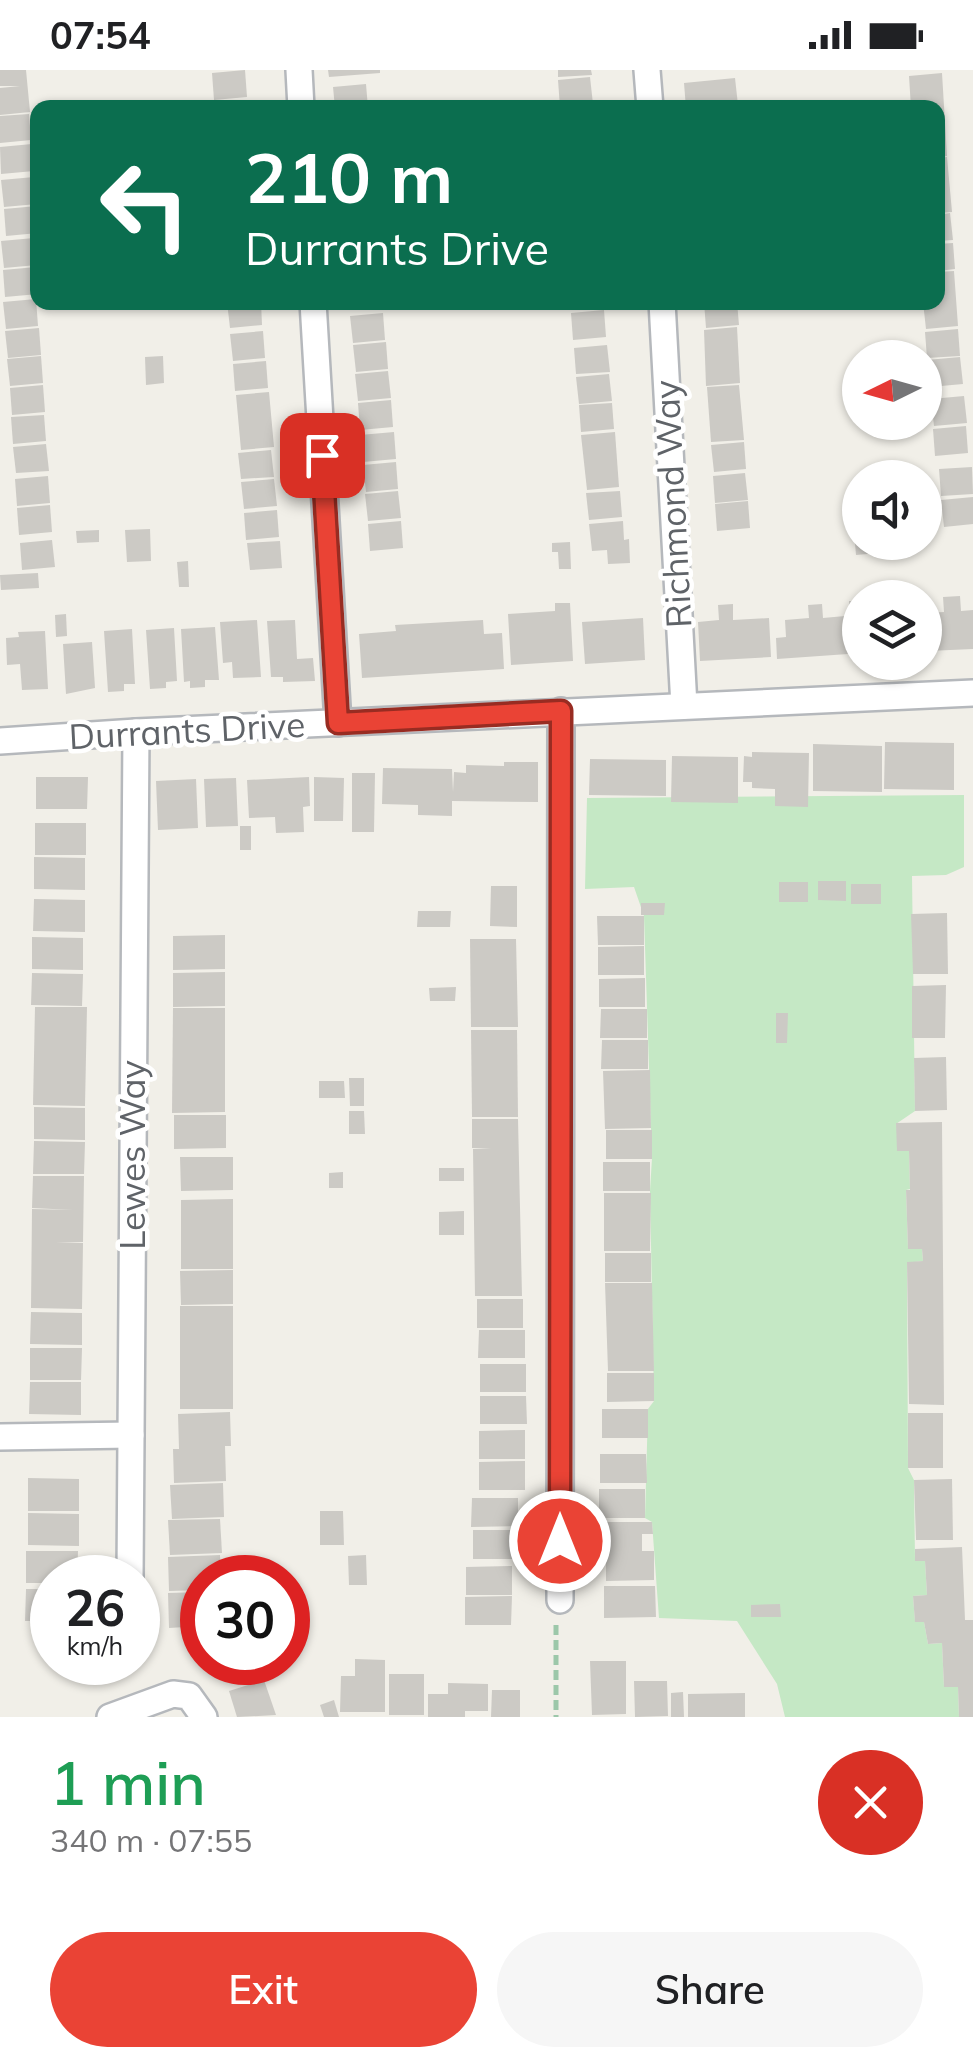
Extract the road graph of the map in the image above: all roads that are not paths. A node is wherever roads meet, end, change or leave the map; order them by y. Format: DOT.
graph roads {
  1 [pos="299,70"];
  2 [pos="647,70"];
  3 [pos="301,100"];
  4 [pos="649,100"];
  5 [pos="313,310"];
  6 [pos="662,310"];
  7 [pos="973,694"];
  8 [pos="684,706"];
  9 [pos="561,711"];
  10 [pos="338,723"];
  11 [pos="136,732"];
  12 [pos="0,741"];
  13 [pos="131,1434"];
  14 [pos="0,1437"];
  15 [pos="130,1555"];
  16 [pos="560,1600"];
  17 [pos="110,1717"];
  18 [pos="204,1717"];
  1 -- 3 [label="street"];
  2 -- 4 [label="street"];
  5 -- 10 [label="street"];
  6 -- 8 [label="street, Richmond Way"];
  7 -- 8 [label="street, Durrants Drive"];
  8 -- 9 [label="street, Durrants Drive"];
  9 -- 10 [label="street, Durrants Drive"];
  9 -- 16 [label="street"];
  10 -- 11 [label="street, Durrants Drive"];
  11 -- 12 [label="street, Durrants Drive"];
  11 -- 13 [label="street, Lewes Way"];
  13 -- 14 [label="street"];
  13 -- 15 [label="street, Lewes Way"];
  17 -- 18 [label="street"];
}
